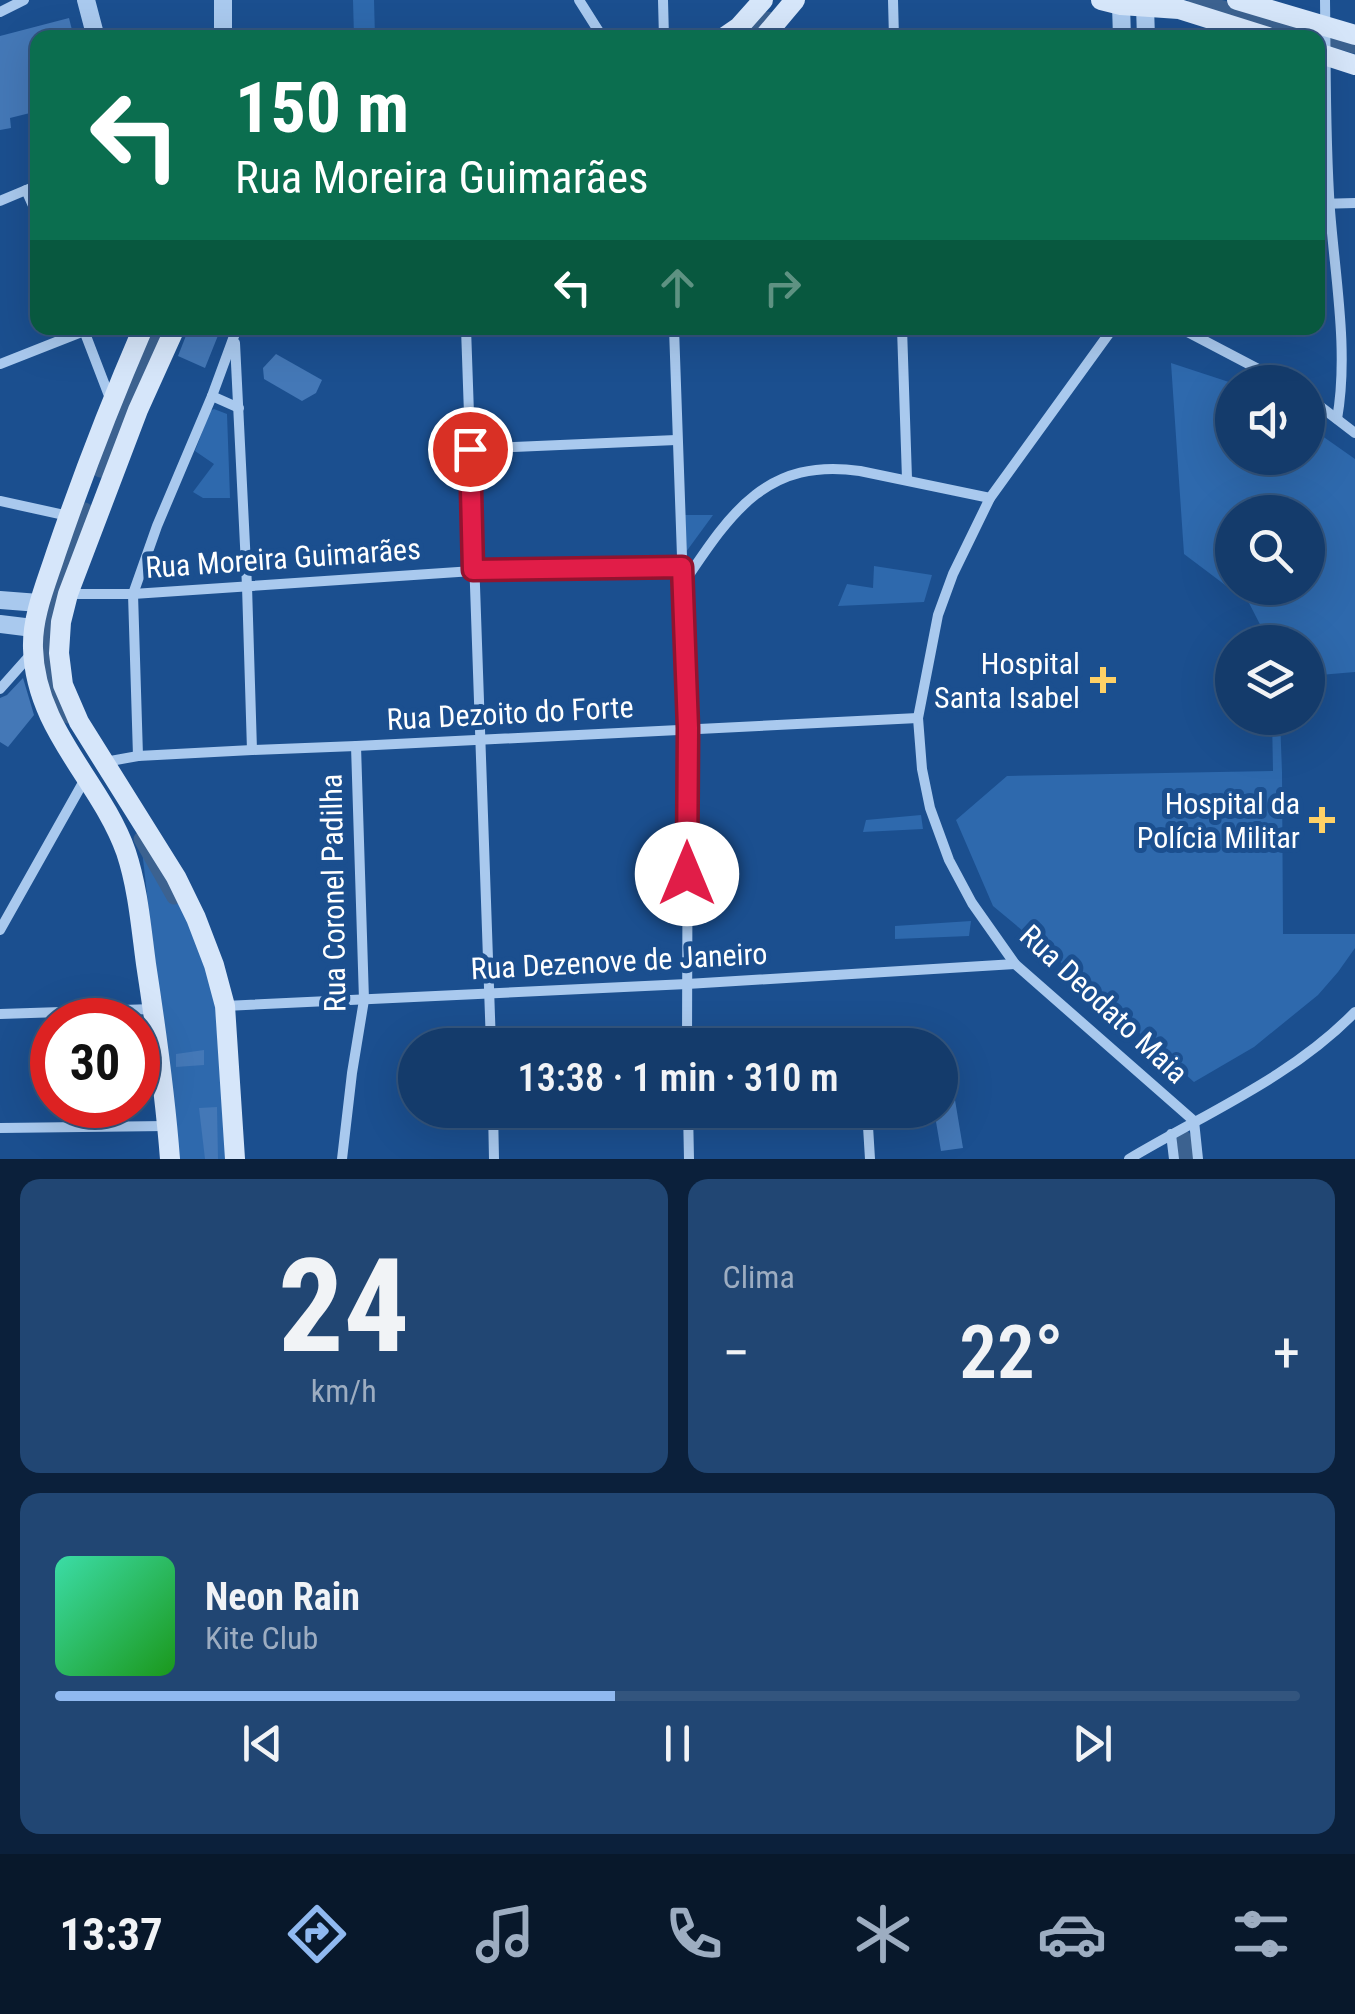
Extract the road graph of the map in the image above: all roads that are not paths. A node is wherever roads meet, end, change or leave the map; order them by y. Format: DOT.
graph roads {
  1 [pos="24,0"];
  2 [pos="86,0"];
  3 [pos="223,0"];
  4 [pos="579,0"];
  5 [pos="664,0"];
  6 [pos="763,0"];
  7 [pos="795,0"];
  8 [pos="893,0"];
  9 [pos="1236,0"];
  10 [pos="1325,0"];
  11 [pos="1114,2"];
  12 [pos="1145,3"];
  13 [pos="0,12"];
  14 [pos="1326,28"];
  15 [pos="94,30"];
  16 [pos="223,30"];
  17 [pos="598,30"];
  18 [pos="664,30"];
  19 [pos="733,30"];
  20 [pos="770,30"];
  21 [pos="894,30"];
  22 [pos="1120,30"];
  23 [pos="1146,30"];
  24 [pos="1247,30"];
  25 [pos="1355,34"];
  26 [pos="1325,36"];
  27 [pos="1325,54"];
  28 [pos="1355,65"];
  29 [pos="30,189"];
  30 [pos="0,201"];
  31 [pos="1355,203"];
  32 [pos="1325,204"];
  33 [pos="1325,213"];
  34 [pos="69,335"];
  35 [pos="85,335"];
  36 [pos="140,335"];
  37 [pos="171,335"];
  38 [pos="235,335"];
  39 [pos="236,335"];
  40 [pos="466,335"];
  41 [pos="674,335"];
  42 [pos="902,335"];
  43 [pos="1108,335"];
  44 [pos="1193,335"];
  45 [pos="0,364"];
  46 [pos="1251,365"];
  47 [pos="212,396"];
  48 [pos="111,402"];
  49 [pos="239,408"];
  50 [pos="1325,409"];
  51 [pos="1337,418"];
  52 [pos="1355,424"];
  53 [pos="1355,433"];
  54 [pos="676,440"];
  55 [pos="470,449"];
  56 [pos="907,479"];
  57 [pos="80,488"];
  58 [pos="990,498"];
  59 [pos="104,500"];
  60 [pos="0,501"];
  61 [pos="68,516"];
  62 [pos="682,567"];
  63 [pos="473,570"];
  64 [pos="683,584"];
  65 [pos="247,586"];
  66 [pos="68,594"];
  67 [pos="133,594"];
  68 [pos="0,600"];
  69 [pos="40,603"];
  70 [pos="0,624"];
  71 [pos="34,628"];
  72 [pos="32,652"];
  73 [pos="0,690"];
  74 [pos="918,718"];
  75 [pos="688,728"];
  76 [pos="480,738"];
  77 [pos="356,746"];
  78 [pos="252,750"];
  79 [pos="138,756"];
  80 [pos="106,762"];
  81 [pos="85,779"];
  82 [pos="0,930"];
  83 [pos="1014,964"];
  84 [pos="687,984"];
  85 [pos="490,992"];
  86 [pos="151,998"];
  87 [pos="364,1000"];
  88 [pos="225,1006"];
  89 [pos="1355,1012"];
  90 [pos="30,1013"];
  91 [pos="0,1014"];
  92 [pos="491,1028"];
  93 [pos="687,1028"];
  94 [pos="160,1068"];
  95 [pos="1194,1121"];
  96 [pos="167,1126"];
  97 [pos="0,1128"];
  98 [pos="493,1128"];
  99 [pos="688,1128"];
  100 [pos="868,1128"];
  101 [pos="1171,1134"];
  102 [pos="170,1159"];
  103 [pos="235,1159"];
  104 [pos="342,1159"];
  105 [pos="494,1159"];
  106 [pos="688,1159"];
  107 [pos="870,1159"];
  108 [pos="1129,1159"];
  109 [pos="1174,1159"];
  110 [pos="1198,1159"];
  1 -- 13 [label="street"];
  2 -- 15 [label="street"];
  3 -- 16 [label="street"];
  4 -- 17 [label="street"];
  5 -- 18 [label="street"];
  6 -- 19 [label="main road"];
  7 -- 20 [label="main road"];
  8 -- 21 [label="street"];
  9 -- 14 [label="main road"];
  10 -- 14 [label="street"];
  11 -- 12 [label="main road"];
  11 -- 22 [label="street"];
  12 -- 23 [label="street"];
  12 -- 24 [label="main road"];
  14 -- 25 [label="main road"];
  14 -- 26 [label="street"];
  27 -- 28 [label="main road"];
  29 -- 30 [label="street"];
  31 -- 32 [label="street"];
  33 -- 51 [label="street"];
  34 -- 45 [label="street"];
  35 -- 48 [label="street"];
  36 -- 48 [label="main road"];
  37 -- 59 [label="main road"];
  38 -- 47 [label="street"];
  39 -- 49 [label="street"];
  40 -- 55 [label="street"];
  41 -- 54 [label="street"];
  42 -- 56 [label="street"];
  43 -- 58 [label="street, Rua Deodato Maia"];
  44 -- 46 [label="street"];
  47 -- 49 [label="street"];
  47 -- 67 [label="street"];
  48 -- 57 [label="main road"];
  49 -- 65 [label="street"];
  50 -- 51 [label="street"];
  51 -- 52 [label="street"];
  51 -- 53 [label="street"];
  54 -- 55 [label="street"];
  54 -- 62 [label="street"];
  55 -- 63 [label="street"];
  56 -- 58 [label="street"];
  56 -- 64 [label="street"];
  57 -- 59 [label="main road"];
  57 -- 61 [label="main road"];
  58 -- 74 [label="street, Rua Deodato Maia"];
  59 -- 66 [label="main road"];
  60 -- 61 [label="street"];
  61 -- 69 [label="main road"];
  62 -- 63 [label="street, Rua Moreira Guimarães"];
  62 -- 64 [label="street"];
  63 -- 65 [label="street, Rua Moreira Guimarães"];
  63 -- 76 [label="street"];
  64 -- 75 [label="street"];
  65 -- 67 [label="street, Rua Moreira Guimarães"];
  65 -- 78 [label="street"];
  66 -- 67 [label="street, Rua Moreira Guimarães"];
  66 -- 80 [label="main road"];
  67 -- 79 [label="street"];
  68 -- 69 [label="street"];
  69 -- 71 [label="main road"];
  70 -- 71 [label="street"];
  71 -- 72 [label="main road"];
  72 -- 73 [label="street"];
  72 -- 81 [label="main road"];
  74 -- 75 [label="street, Rua Dezoito do Forte"];
  74 -- 83 [label="street, Rua Deodato Maia"];
  75 -- 76 [label="street, Rua Dezoito do Forte"];
  75 -- 84 [label="street"];
  76 -- 77 [label="street, Rua Dezoito do Forte"];
  76 -- 85 [label="street"];
  77 -- 78 [label="street, Rua Dezoito do Forte"];
  77 -- 87 [label="street, Rua Coronel Padilha"];
  78 -- 79 [label="street, Rua Dezoito do Forte"];
  79 -- 80 [label="street, Rua Dezoito do Forte"];
  80 -- 88 [label="main road"];
  81 -- 82 [label="street"];
  81 -- 86 [label="main road"];
  83 -- 84 [label="street, Rua Dezenove de Janeiro"];
  83 -- 95 [label="street, Rua Deodato Maia"];
  84 -- 85 [label="street, Rua Dezenove de Janeiro"];
  84 -- 93 [label="street"];
  85 -- 87 [label="street, Rua Dezenove de Janeiro"];
  85 -- 92 [label="street"];
  87 -- 88 [label="street, Rua Dezenove de Janeiro"];
  87 -- 104 [label="street, Rua Coronel Padilha"];
  88 -- 103 [label="main road"];
  89 -- 95 [label="street"];
  90 -- 91 [label="street"];
  94 -- 96 [label="main road"];
  95 -- 101 [label="street"];
  95 -- 110 [label="street"];
  96 -- 97 [label="street"];
  96 -- 102 [label="main road"];
  98 -- 105 [label="street"];
  99 -- 106 [label="street"];
  100 -- 107 [label="street"];
  101 -- 108 [label="street"];
  101 -- 109 [label="street"];
}
